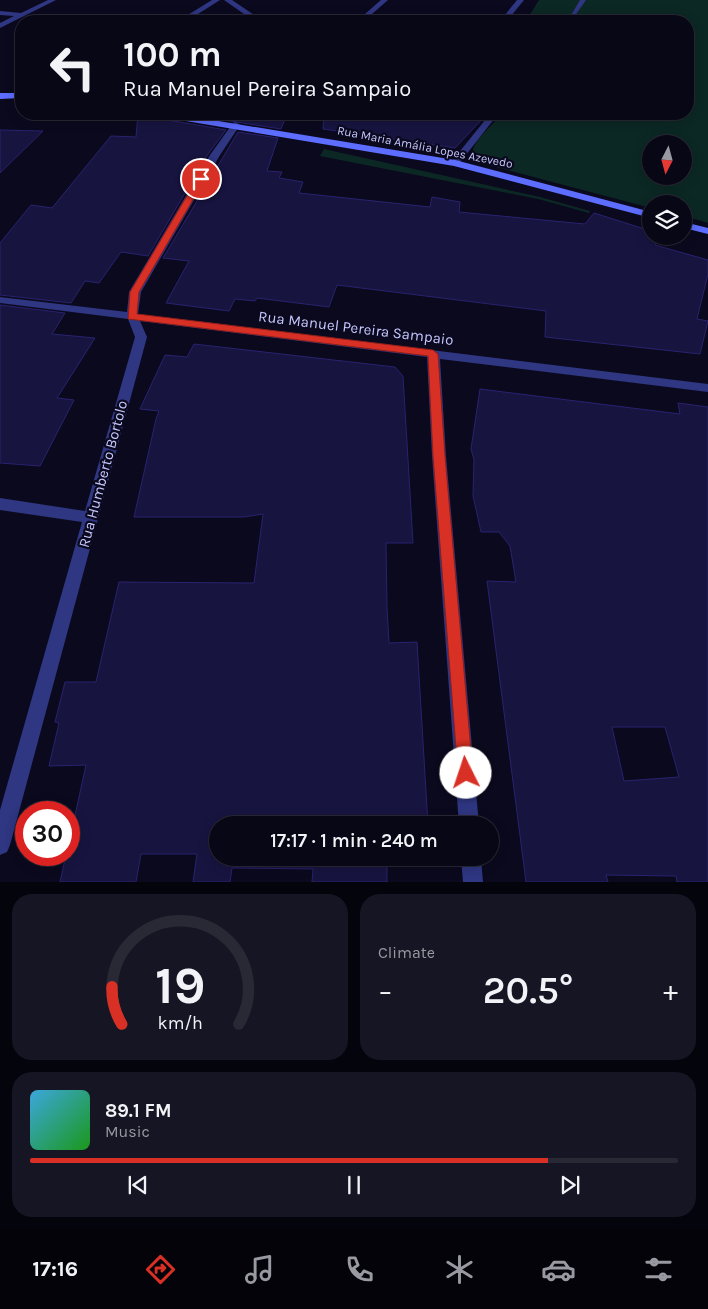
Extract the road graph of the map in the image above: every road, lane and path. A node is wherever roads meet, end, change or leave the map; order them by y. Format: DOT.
graph roads {
  1 [pos="53,0"];
  2 [pos="217,0"];
  3 [pos="226,0"];
  4 [pos="385,0"];
  5 [pos="521,0"];
  6 [pos="583,0"];
  7 [pos="0,13"];
  8 [pos="24,15"];
  9 [pos="192,15"];
  10 [pos="250,15"];
  11 [pos="367,15"];
  12 [pos="508,15"];
  13 [pos="573,15"];
  14 [pos="15,19"];
  15 [pos="0,26"];
  16 [pos="0,96"];
  17 [pos="15,96"];
  18 [pos="199,120"];
  19 [pos="489,120"];
  20 [pos="236,126"];
  21 [pos="455,163"];
  22 [pos="642,213"];
  23 [pos="692,227"];
  24 [pos="704,231"];
  25 [pos="0,300"];
  26 [pos="132,316"];
  27 [pos="433,354"];
  28 [pos="708,388"];
  29 [pos="0,504"];
  30 [pos="91,518"];
  31 [pos="468,816"];
  32 [pos="0,845"];
  33 [pos="472,866"];
  34 [pos="473,882"];
  1 -- 8 [label="street"];
  2 -- 9 [label="street"];
  3 -- 10 [label="street"];
  4 -- 11 [label="street"];
  5 -- 12 [label="street"];
  6 -- 13 [label="lane"];
  7 -- 8 [label="street"];
  14 -- 15 [label="street"];
  16 -- 17 [label="main road"];
  18 -- 20 [label="main road, Rua Maria Amália Lopes Azevedo"];
  19 -- 21 [label="street"];
  20 -- 21 [label="main road, Rua Maria Amália Lopes Azevedo"];
  20 -- 26 [label="street, Rua Humberto Bortolo"];
  21 -- 22 [label="main road, Rua Maria Amália Lopes Azevedo"];
  23 -- 24 [label="main road"];
  25 -- 26 [label="street, Rua Manuel Pereira Sampaio"];
  26 -- 27 [label="street, Rua Manuel Pereira Sampaio"];
  26 -- 30 [label="street, Rua Humberto Bortolo"];
  27 -- 28 [label="street, Rua Manuel Pereira Sampaio"];
  27 -- 31 [label="street"];
  29 -- 30 [label="street"];
  30 -- 32 [label="street, Rua Humberto Bortolo"];
  33 -- 34 [label="street"];
}
